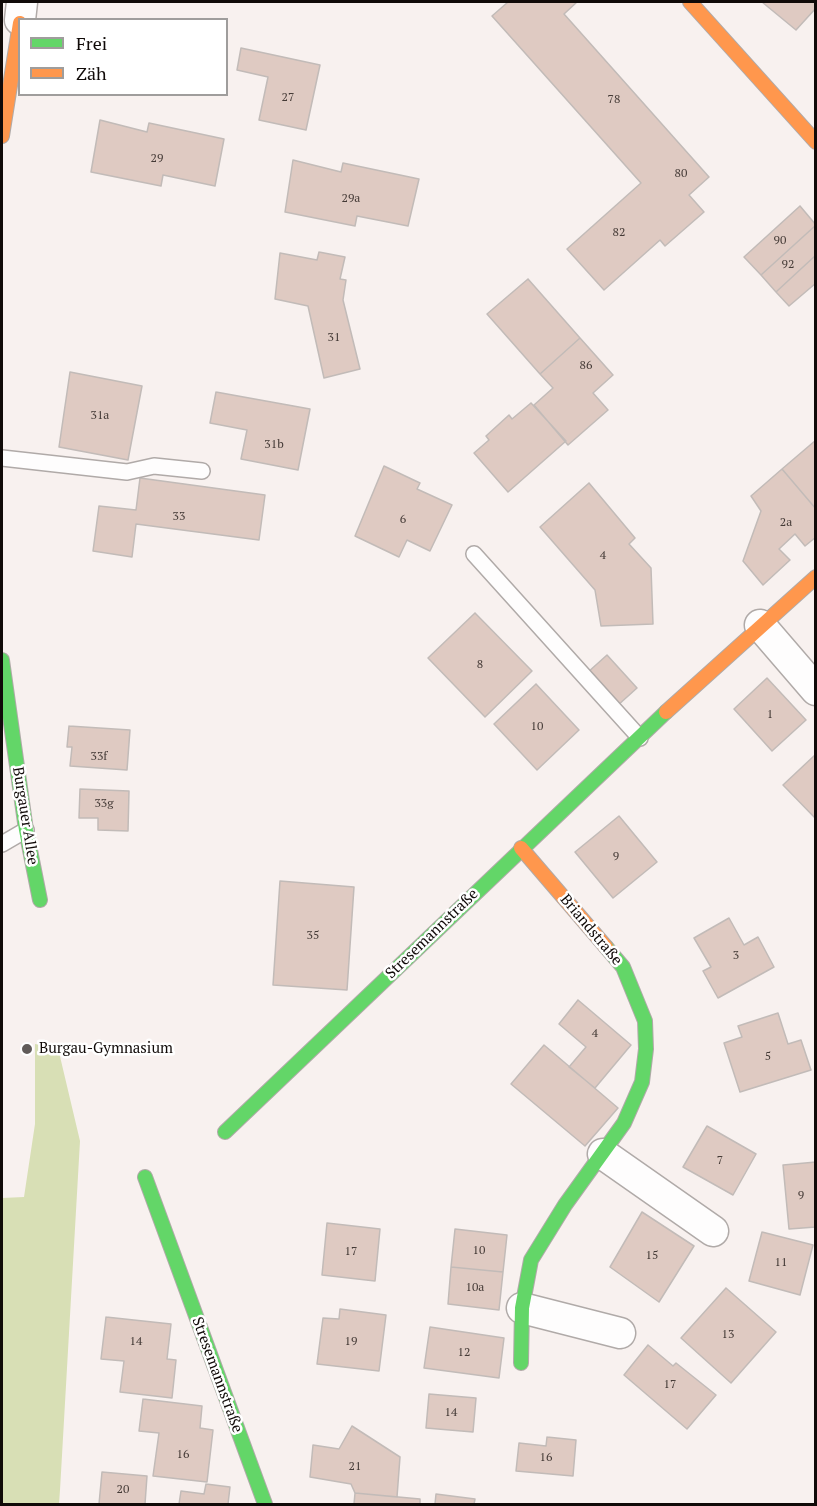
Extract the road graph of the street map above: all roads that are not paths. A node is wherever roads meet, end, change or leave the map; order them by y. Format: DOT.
graph roads {
  1 [pos="22,2"];
  2 [pos="690,2"];
  3 [pos="20,18"];
  4 [pos="18,34"];
  5 [pos="2,136"];
  6 [pos="816,142"];
  7 [pos="2,458"];
  8 [pos="202,471"];
  9 [pos="474,554"];
  10 [pos="816,577"];
  11 [pos="760,626"];
  12 [pos="2,660"];
  13 [pos="816,690"];
  14 [pos="640,738"];
  15 [pos="26,830"];
  16 [pos="2,844"];
  17 [pos="521,848"];
  18 [pos="40,900"];
  19 [pos="225,1132"];
  20 [pos="603,1154"];
  21 [pos="145,1177"];
  22 [pos="713,1231"];
  23 [pos="522,1308"];
  24 [pos="620,1333"];
  25 [pos="521,1363"];
  26 [pos="265,1504"];
  1 -- 3 [label="street"];
  2 -- 6 [label="street"];
  4 -- 5 [label="street"];
  7 -- 8 [label="lane"];
  9 -- 14 [label="lane"];
  10 -- 11 [label="street, Stresemannstraße"];
  11 -- 13 [label="street"];
  11 -- 14 [label="street, Stresemannstraße"];
  12 -- 15 [label="street, Burgauer Allee"];
  14 -- 17 [label="street, Stresemannstraße"];
  15 -- 16 [label="lane"];
  15 -- 18 [label="street, Burgauer Allee"];
  17 -- 19 [label="street, Stresemannstraße"];
  17 -- 20 [label="street, Briandstraße"];
  20 -- 22 [label="street"];
  20 -- 23 [label="street, Briandstraße"];
  21 -- 26 [label="street, Stresemannstraße"];
  23 -- 24 [label="street"];
  23 -- 25 [label="street, Briandstraße"];
}
